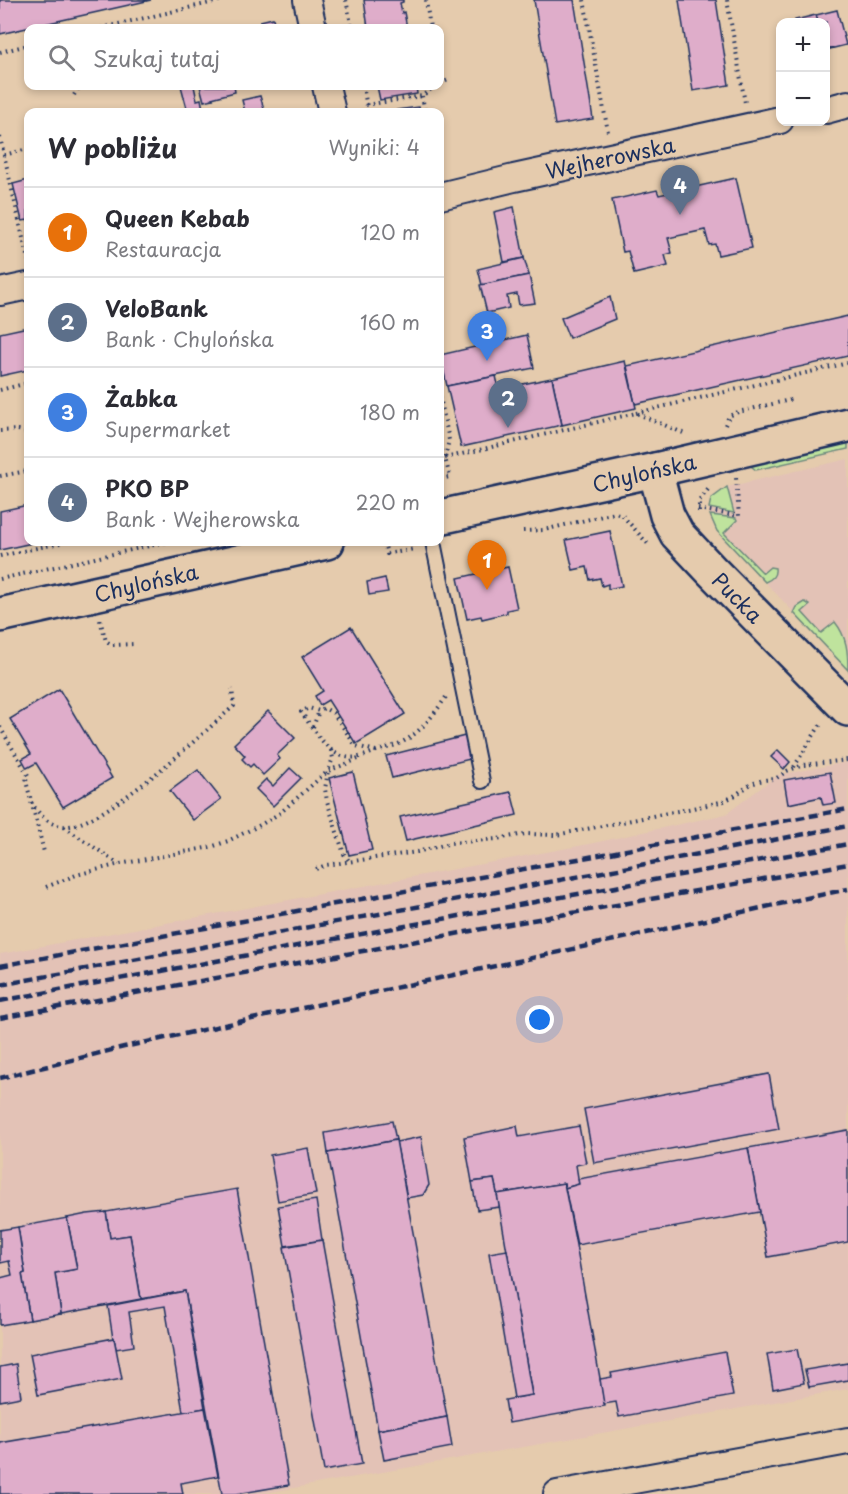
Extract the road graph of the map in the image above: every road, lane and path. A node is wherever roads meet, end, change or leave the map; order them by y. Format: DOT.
graph roads {
  1 [pos="223,0"];
  2 [pos="307,0"];
  3 [pos="346,0"];
  4 [pos="426,0"];
  5 [pos="584,0"];
  6 [pos="727,0"];
  7 [pos="118,24"];
  8 [pos="312,24"];
  9 [pos="351,24"];
  10 [pos="429,24"];
  11 [pos="24,46"];
  12 [pos="0,52"];
  13 [pos="449,80"];
  14 [pos="444,82"];
  15 [pos="77,90"];
  16 [pos="327,90"];
  17 [pos="364,90"];
  18 [pos="430,90"];
  19 [pos="74,95"];
  20 [pos="422,96"];
  21 [pos="848,104"];
  22 [pos="366,105"];
  23 [pos="331,108"];
  24 [pos="367,108"];
  25 [pos="424,108"];
  26 [pos="830,109"];
  27 [pos="747,112"];
  28 [pos="776,121"];
  29 [pos="0,137"];
  30 [pos="610,142"];
  31 [pos="24,150"];
  32 [pos="4,155"];
  33 [pos="444,195"];
  34 [pos="24,226"];
  35 [pos="20,227"];
  36 [pos="24,246"];
  37 [pos="24,287"];
  38 [pos="0,292"];
  39 [pos="848,363"];
  40 [pos="24,384"];
  41 [pos="0,390"];
  42 [pos="636,413"];
  43 [pos="444,416"];
  44 [pos="848,425"];
  45 [pos="0,431"];
  46 [pos="24,431"];
  47 [pos="685,433"];
  48 [pos="723,434"];
  49 [pos="445,458"];
  50 [pos="655,470"];
  51 [pos="24,472"];
  52 [pos="0,476"];
  53 [pos="444,478"];
  54 [pos="715,483"];
  55 [pos="698,509"];
  56 [pos="699,515"];
  57 [pos="517,531"];
  58 [pos="444,533"];
  59 [pos="638,534"];
  60 [pos="46,546"];
  61 [pos="149,546"];
  62 [pos="309,546"];
  63 [pos="385,546"];
  64 [pos="408,546"];
  65 [pos="438,546"];
  66 [pos="0,556"];
  67 [pos="0,579"];
  68 [pos="0,615"];
  69 [pos="100,619"];
  70 [pos="135,644"];
  71 [pos="461,677"];
  72 [pos="232,689"];
  73 [pos="319,711"];
  74 [pos="837,713"];
  75 [pos="0,727"];
  76 [pos="313,728"];
  77 [pos="331,750"];
  78 [pos="376,752"];
  79 [pos="362,758"];
  80 [pos="848,760"];
  81 [pos="793,768"];
  82 [pos="328,771"];
  83 [pos="482,781"];
  84 [pos="31,802"];
  85 [pos="64,827"];
  86 [pos="44,852"];
  87 [pos="350,862"];
  88 [pos="120,864"];
  89 [pos="316,869"];
  90 [pos="46,887"];
  91 [pos="848,1441"];
  92 [pos="557,1494"];
  1 -- 7 [label="path"];
  2 -- 8 [label="street"];
  3 -- 9 [label="path"];
  4 -- 10 [label="path"];
  5 -- 30 [label="path"];
  6 -- 27 [label="path"];
  11 -- 12 [label="path"];
  13 -- 14 [label="path"];
  15 -- 19 [label="path"];
  16 -- 23 [label="street"];
  17 -- 22 [label="path"];
  18 -- 20 [label="path"];
  20 -- 22 [label="path"];
  20 -- 25 [label="path"];
  21 -- 26 [label="street"];
  22 -- 24 [label="path"];
  28 -- 33 [label="street, Wejherowska"];
  29 -- 32 [label="path"];
  31 -- 32 [label="path"];
  32 -- 35 [label="path"];
  34 -- 35 [label="path"];
  35 -- 36 [label="path"];
  37 -- 38 [label="street"];
  39 -- 42 [label="path"];
  40 -- 41 [label="path"];
  42 -- 47 [label="path"];
  42 -- 49 [label="path"];
  43 -- 49 [label="path"];
  44 -- 48 [label="street, Chylońska"];
  45 -- 46 [label="path"];
  48 -- 50 [label="street, Chylońska"];
  48 -- 55 [label="path"];
  49 -- 53 [label="path"];
  50 -- 58 [label="street, Chylońska"];
  50 -- 74 [label="street, Pucka"];
  51 -- 52 [label="path"];
  54 -- 55 [label="path"];
  55 -- 56 [label="path"];
  57 -- 59 [label="path"];
  60 -- 66 [label="path"];
  61 -- 67 [label="path"];
  62 -- 68 [label="street, Chylońska"];
  63 -- 64 [label="path"];
  65 -- 71 [label="lane"];
  69 -- 70 [label="path"];
  71 -- 78 [label="path"];
  71 -- 83 [label="lane"];
  72 -- 85 [label="path"];
  73 -- 76 [label="path"];
  73 -- 76 [label="path"];
  73 -- 78 [label="path"];
  74 -- 81 [label="path"];
  75 -- 84 [label="path"];
  76 -- 77 [label="path"];
  77 -- 79 [label="path"];
  77 -- 82 [label="path"];
  78 -- 79 [label="path"];
  79 -- 82 [label="path"];
  80 -- 81 [label="path"];
  81 -- 87 [label="path"];
  82 -- 87 [label="path"];
  82 -- 88 [label="path"];
  84 -- 85 [label="path"];
  84 -- 86 [label="path"];
  85 -- 88 [label="path"];
  87 -- 89 [label="path"];
  88 -- 90 [label="path"];
  91 -- 92 [label="street"];
}
